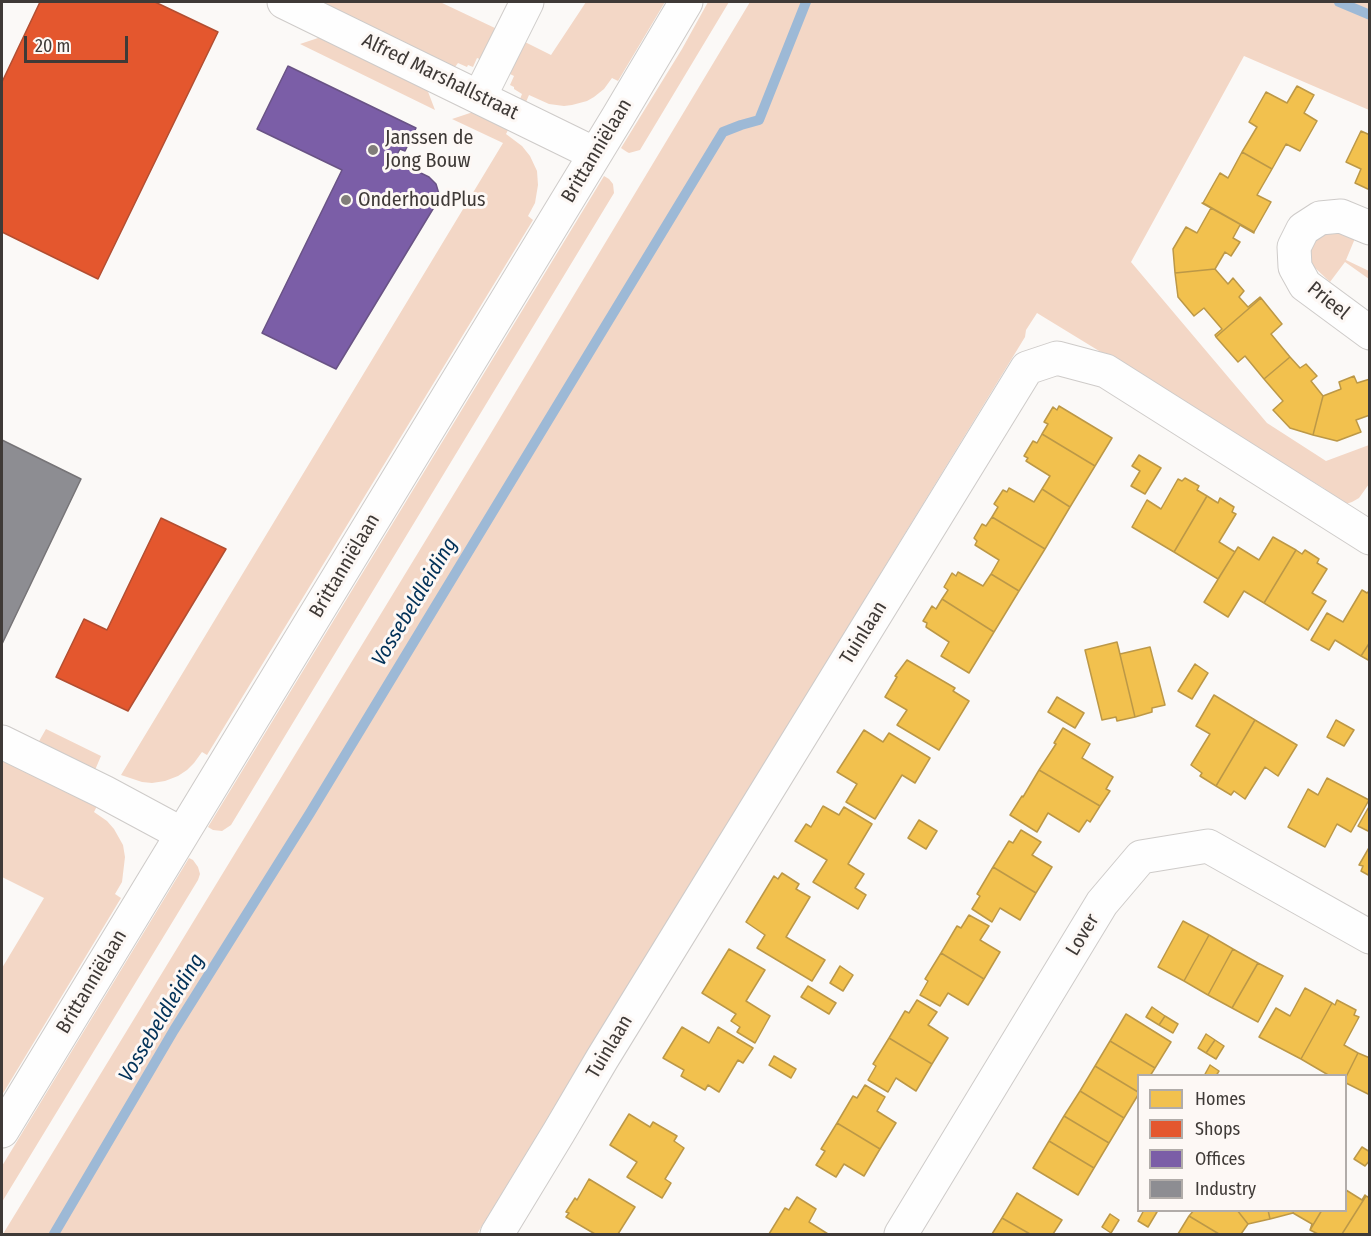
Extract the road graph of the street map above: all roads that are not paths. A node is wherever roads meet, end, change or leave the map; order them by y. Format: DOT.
graph roads {
  1 [pos="284,2"];
  2 [pos="527,2"];
  3 [pos="686,2"];
  4 [pos="480,96"];
  5 [pos="596,154"];
  6 [pos="1370,228"];
  7 [pos="1370,333"];
  8 [pos="1367,531"];
  9 [pos="2,742"];
  10 [pos="182,834"];
  11 [pos="1370,937"];
  12 [pos="2,1131"];
  13 [pos="496,1234"];
  14 [pos="901,1234"];
  1 -- 4 [label="street, Alfred Marshallstraat"];
  2 -- 4 [label="street"];
  3 -- 5 [label="street, Brittanniëlaan"];
  4 -- 5 [label="street, Alfred Marshallstraat"];
  5 -- 10 [label="street, Brittanniëlaan"];
  6 -- 7 [label="street, Prieel"];
  8 -- 13 [label="street, Tuinlaan"];
  9 -- 10 [label="street"];
  10 -- 12 [label="street, Brittanniëlaan"];
  11 -- 14 [label="street, Lover"];
}
